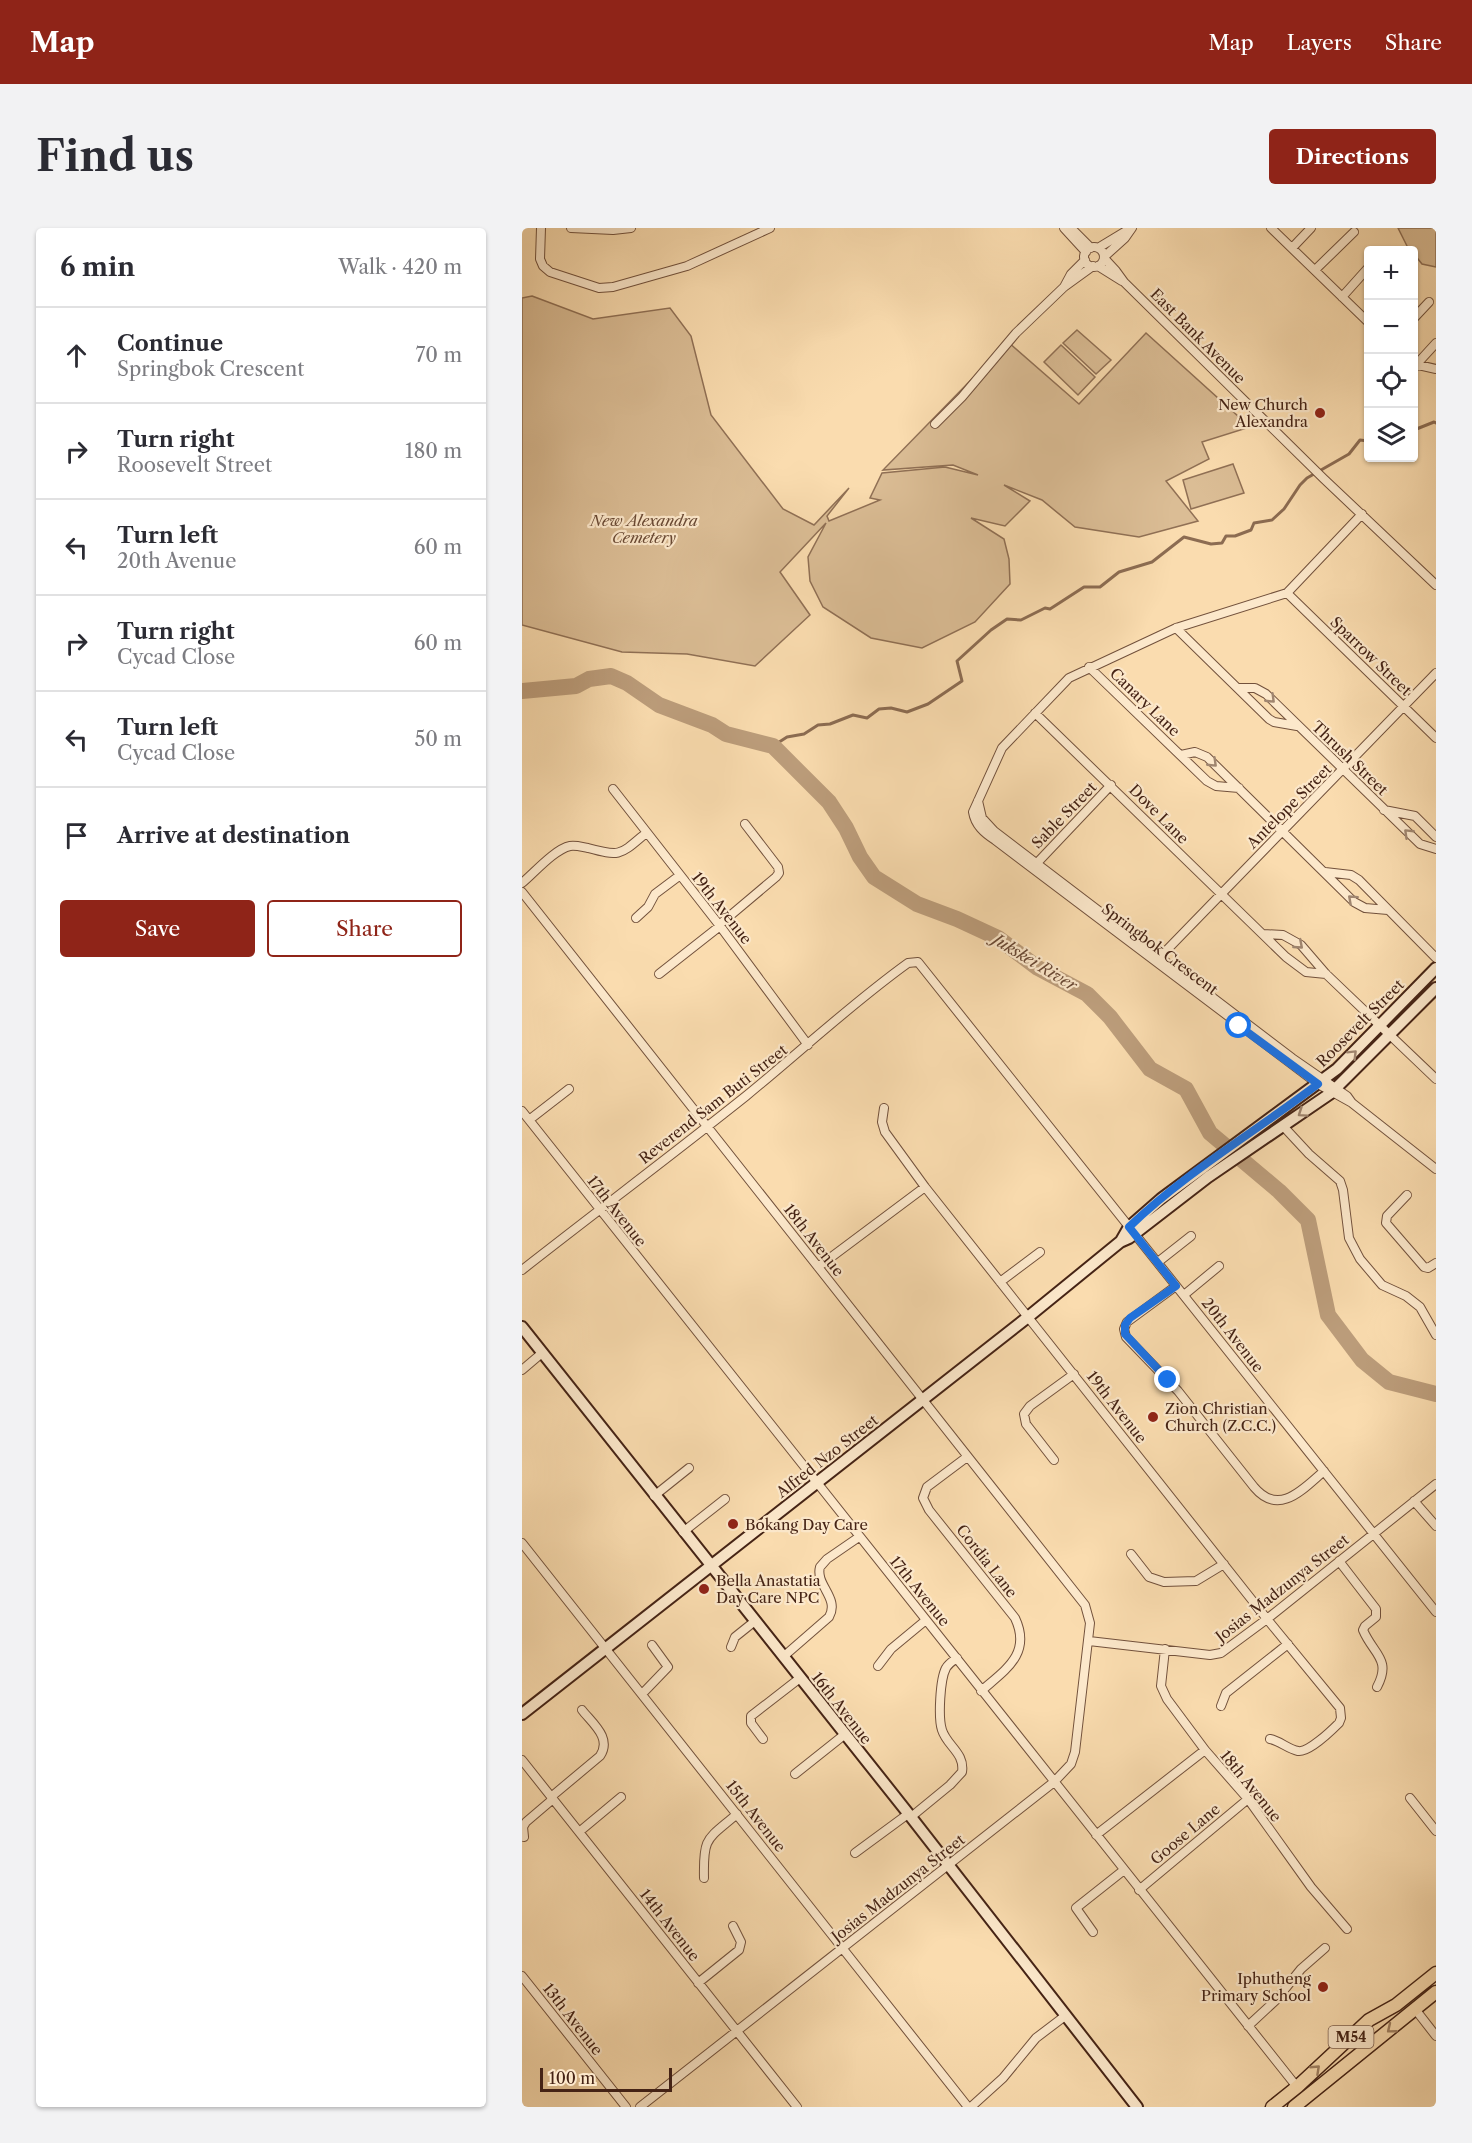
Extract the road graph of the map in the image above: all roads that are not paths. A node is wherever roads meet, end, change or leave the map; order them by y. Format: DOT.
graph roads {
  1 [pos="541,228"];
  2 [pos="572,228"];
  3 [pos="631,228"];
  4 [pos="770,228"];
  5 [pos="1064,228"];
  6 [pos="1071,228"];
  7 [pos="1131,228"];
  8 [pos="1271,228"];
  9 [pos="1311,228"];
  10 [pos="1354,232"];
  11 [pos="1292,248"];
  12 [pos="1090,252"];
  13 [pos="1104,257"];
  14 [pos="1096,266"];
  15 [pos="1315,270"];
  16 [pos="1364,272"];
  17 [pos="1124,282"];
  18 [pos="1064,287"];
  19 [pos="1342,297"];
  20 [pos="1429,302"];
  21 [pos="1418,313"];
  22 [pos="1364,316"];
  23 [pos="1436,343"];
  24 [pos="1418,361"];
  25 [pos="1418,366"];
  26 [pos="1436,369"];
  27 [pos="934,424"];
  28 [pos="1362,514"];
  29 [pos="1436,585"];
  30 [pos="1287,593"];
  31 [pos="1176,628"];
  32 [pos="1089,668"];
  33 [pos="1436,673"];
  34 [pos="1238,688"];
  35 [pos="1404,707"];
  36 [pos="1035,713"];
  37 [pos="1297,726"];
  38 [pos="1436,738"];
  39 [pos="1181,755"];
  40 [pos="1344,770"];
  41 [pos="1111,785"];
  42 [pos="1239,788"];
  43 [pos="613,789"];
  44 [pos="978,801"];
  45 [pos="1384,810"];
  46 [pos="745,824"];
  47 [pos="1282,831"];
  48 [pos="646,833"];
  49 [pos="1436,837"];
  50 [pos="1436,849"];
  51 [pos="1037,863"];
  52 [pos="1324,872"];
  53 [pos="680,876"];
  54 [pos="522,883"];
  55 [pos="522,892"];
  56 [pos="1221,894"];
  57 [pos="1388,910"];
  58 [pos="636,918"];
  59 [pos="720,926"];
  60 [pos="1263,934"];
  61 [pos="1160,957"];
  62 [pos="1436,958"];
  63 [pos="920,963"];
  64 [pos="1436,968"];
  65 [pos="659,974"];
  66 [pos="1326,974"];
  67 [pos="1436,988"];
  68 [pos="1380,1026"];
  69 [pos="1390,1035"];
  70 [pos="808,1045"];
  71 [pos="1436,1079"];
  72 [pos="1321,1082"];
  73 [pos="569,1089"];
  74 [pos="1334,1090"];
  75 [pos="884,1108"];
  76 [pos="522,1111"];
  77 [pos="529,1120"];
  78 [pos="708,1126"];
  79 [pos="1283,1126"];
  80 [pos="1261,1134"];
  81 [pos="1436,1169"];
  82 [pos="925,1187"];
  83 [pos="1407,1195"];
  84 [pos="599,1210"];
  85 [pos="1132,1230"];
  86 [pos="1191,1236"];
  87 [pos="1040,1252"];
  88 [pos="1158,1262"];
  89 [pos="1436,1263"];
  90 [pos="1219,1266"];
  91 [pos="818,1267"];
  92 [pos="522,1270"];
  93 [pos="1000,1281"];
  94 [pos="1176,1286"];
  95 [pos="1184,1295"];
  96 [pos="1028,1317"];
  97 [pos="522,1328"];
  98 [pos="1436,1335"];
  99 [pos="542,1353"];
  100 [pos="522,1370"];
  101 [pos="1074,1374"];
  102 [pos="922,1400"];
  103 [pos="967,1457"];
  104 [pos="1054,1460"];
  105 [pos="689,1468"];
  106 [pos="1324,1471"];
  107 [pos="817,1482"];
  108 [pos="1436,1484"];
  109 [pos="654,1496"];
  110 [pos="725,1499"];
  111 [pos="1414,1502"];
  112 [pos="1436,1526"];
  113 [pos="683,1532"];
  114 [pos="1373,1534"];
  115 [pos="859,1537"];
  116 [pos="522,1542"];
  117 [pos="1131,1554"];
  118 [pos="1339,1562"];
  119 [pos="1224,1564"];
  120 [pos="709,1565"];
  121 [pos="1085,1605"];
  122 [pos="1436,1612"];
  123 [pos="1267,1619"];
  124 [pos="926,1620"];
  125 [pos="755,1621"];
  126 [pos="1089,1641"];
  127 [pos="1288,1644"];
  128 [pos="652,1645"];
  129 [pos="730,1647"];
  130 [pos="605,1649"];
  131 [pos="1165,1649"];
  132 [pos="783,1657"];
  133 [pos="957,1658"];
  134 [pos="879,1666"];
  135 [pos="800,1678"];
  136 [pos="1377,1687"];
  137 [pos="981,1691"];
  138 [pos="642,1694"];
  139 [pos="1221,1706"];
  140 [pos="582,1710"];
  141 [pos="522,1714"];
  142 [pos="844,1735"];
  143 [pos="763,1739"];
  144 [pos="1270,1739"];
  145 [pos="1204,1750"];
  146 [pos="522,1760"];
  147 [pos="795,1774"];
  148 [pos="1054,1782"];
  149 [pos="621,1797"];
  150 [pos="552,1798"];
  151 [pos="1410,1798"];
  152 [pos="1248,1799"];
  153 [pos="737,1814"];
  154 [pos="910,1816"];
  155 [pos="1436,1831"];
  156 [pos="579,1832"];
  157 [pos="1096,1835"];
  158 [pos="524,1837"];
  159 [pos="855,1853"];
  160 [pos="948,1867"];
  161 [pos="1124,1870"];
  162 [pos="704,1878"];
  163 [pos="1139,1890"];
  164 [pos="733,1926"];
  165 [pos="1347,1929"];
  166 [pos="1093,1932"];
  167 [pos="843,1948"];
  168 [pos="1325,1948"];
  169 [pos="1436,1973"];
  170 [pos="522,1976"];
  171 [pos="698,1983"];
  172 [pos="1436,1992"];
  173 [pos="1415,2009"];
  174 [pos="1065,2016"];
  175 [pos="1248,2026"];
  176 [pos="737,2031"];
  177 [pos="1436,2036"];
  178 [pos="1297,2087"];
  179 [pos="626,2107"];
  180 [pos="640,2107"];
  181 [pos="797,2107"];
  182 [pos="970,2107"];
  183 [pos="1137,2107"];
  184 [pos="1272,2107"];
  185 [pos="1294,2107"];
  1 -- 4 [label="street"];
  2 -- 3 [label="street"];
  5 -- 12 [label="street"];
  6 -- 12 [label="street"];
  7 -- 12 [label="street"];
  7 -- 13 [label="street"];
  8 -- 11 [label="street"];
  9 -- 11 [label="street"];
  10 -- 15 [label="street"];
  11 -- 15 [label="street"];
  12 -- 13 [label="street, East Bank Avenue"];
  12 -- 14 [label="street, East Bank Avenue"];
  12 -- 18 [label="street"];
  13 -- 14 [label="street"];
  13 -- 17 [label="street, East Bank Avenue"];
  14 -- 17 [label="street, East Bank Avenue"];
  14 -- 18 [label="street"];
  15 -- 19 [label="street"];
  16 -- 19 [label="street"];
  17 -- 28 [label="street, East Bank Avenue"];
  18 -- 27 [label="street"];
  19 -- 22 [label="street"];
  20 -- 21 [label="street"];
  23 -- 24 [label="street"];
  25 -- 26 [label="street"];
  28 -- 29 [label="street, East Bank Avenue"];
  28 -- 30 [label="street"];
  30 -- 31 [label="street"];
  30 -- 35 [label="street, Sparrow Street"];
  31 -- 32 [label="street"];
  31 -- 34 [label="street, Thrush Street"];
  32 -- 36 [label="street"];
  32 -- 39 [label="street, Canary Lane"];
  33 -- 35 [label="street, Antelope Street"];
  34 -- 37 [label="street, Thrush Street"];
  34 -- 37 [label="street, Thrush Street, one-way"];
  35 -- 38 [label="street, Sparrow Street"];
  35 -- 40 [label="street, Antelope Street"];
  36 -- 41 [label="street, Dove Lane"];
  36 -- 44 [label="street"];
  37 -- 40 [label="street, Thrush Street"];
  39 -- 42 [label="street, Canary Lane"];
  39 -- 42 [label="street, Canary Lane, one-way"];
  40 -- 45 [label="street, Thrush Street"];
  40 -- 47 [label="street, Antelope Street"];
  41 -- 51 [label="street, Sable Street"];
  41 -- 56 [label="street, Dove Lane"];
  42 -- 47 [label="street, Canary Lane"];
  43 -- 48 [label="street, 19th Avenue"];
  44 -- 51 [label="street, Springbok Crescent"];
  44 -- 72 [label="street, Springbok Crescent"];
  45 -- 49 [label="street, Thrush Street"];
  50 -- 45 [label="street, Thrush Street, one-way"];
  46 -- 59 [label="street"];
  47 -- 52 [label="street, Canary Lane"];
  47 -- 56 [label="street, Antelope Street"];
  48 -- 53 [label="street, 19th Avenue"];
  48 -- 54 [label="street"];
  51 -- 61 [label="street, Springbok Crescent"];
  52 -- 57 [label="street"];
  57 -- 52 [label="street, Canary Lane, one-way"];
  53 -- 58 [label="street"];
  53 -- 59 [label="street, 19th Avenue"];
  55 -- 78 [label="street, 18th Avenue"];
  56 -- 60 [label="street, Dove Lane"];
  56 -- 61 [label="street, Antelope Street"];
  57 -- 62 [label="street"];
  59 -- 65 [label="street"];
  59 -- 70 [label="street, 19th Avenue"];
  60 -- 66 [label="street, Dove Lane"];
  60 -- 66 [label="street, Dove Lane, one-way"];
  61 -- 72 [label="street, Springbok Crescent"];
  63 -- 70 [label="street, Reverend Sam Buti Street"];
  63 -- 85 [label="street, 20th Avenue"];
  64 -- 68 [label="street, Roosevelt Street"];
  66 -- 68 [label="street, Dove Lane"];
  67 -- 69 [label="street, Roosevelt Street"];
  68 -- 69 [label="street, Dove Lane"];
  72 -- 68 [label="street, Roosevelt Street, one-way"];
  69 -- 71 [label="street, Dove Lane"];
  69 -- 74 [label="street, Roosevelt Street"];
  70 -- 78 [label="street, Reverend Sam Buti Street"];
  72 -- 74 [label="street, Springbok Crescent"];
  72 -- 80 [label="street, Roosevelt Street"];
  73 -- 77 [label="street"];
  74 -- 79 [label="street, Roosevelt Street, one-way"];
  74 -- 81 [label="street, Springbok Crescent"];
  75 -- 82 [label="street, 19th Avenue"];
  76 -- 77 [label="street, 17th Avenue"];
  77 -- 84 [label="street, 17th Avenue"];
  78 -- 84 [label="street, Reverend Sam Buti Street"];
  78 -- 91 [label="street, 18th Avenue"];
  79 -- 80 [label="street, Roosevelt Street"];
  79 -- 98 [label="street"];
  80 -- 85 [label="street, Roosevelt Street"];
  82 -- 91 [label="street"];
  82 -- 93 [label="street, 19th Avenue"];
  83 -- 89 [label="street"];
  84 -- 92 [label="street, Reverend Sam Buti Street"];
  84 -- 107 [label="street, 17th Avenue"];
  85 -- 88 [label="street, 20th Avenue"];
  85 -- 96 [label="street, Alfred Nzo Street"];
  86 -- 88 [label="street"];
  87 -- 93 [label="street"];
  88 -- 94 [label="street, 20th Avenue"];
  90 -- 95 [label="street"];
  91 -- 102 [label="street, 18th Avenue"];
  93 -- 96 [label="street, 19th Avenue"];
  94 -- 95 [label="street, 20th Avenue"];
  94 -- 106 [label="street"];
  95 -- 106 [label="street, 20th Avenue"];
  96 -- 101 [label="street, 19th Avenue"];
  96 -- 102 [label="street, Alfred Nzo Street"];
  97 -- 99 [label="street, 16th Avenue"];
  99 -- 100 [label="street"];
  99 -- 109 [label="street, 16th Avenue"];
  101 -- 104 [label="street"];
  101 -- 119 [label="street, 19th Avenue"];
  102 -- 103 [label="street, 18th Avenue"];
  102 -- 107 [label="street, Alfred Nzo Street"];
  103 -- 121 [label="street, 18th Avenue"];
  103 -- 137 [label="street, Cordia Lane"];
  105 -- 109 [label="street"];
  106 -- 114 [label="street, 20th Avenue"];
  107 -- 115 [label="street, 17th Avenue"];
  107 -- 120 [label="street, Alfred Nzo Street"];
  108 -- 111 [label="street, Josias Madzunya Street"];
  109 -- 113 [label="street, 16th Avenue"];
  110 -- 113 [label="street"];
  111 -- 112 [label="street"];
  111 -- 114 [label="street, Josias Madzunya Street"];
  113 -- 120 [label="street, 16th Avenue"];
  114 -- 118 [label="street, Josias Madzunya Street"];
  114 -- 122 [label="street, 20th Avenue"];
  115 -- 124 [label="street, 17th Avenue"];
  115 -- 132 [label="street"];
  116 -- 130 [label="street, 15th Avenue"];
  117 -- 119 [label="street"];
  118 -- 123 [label="street, Josias Madzunya Street"];
  118 -- 136 [label="street"];
  119 -- 123 [label="street, 19th Avenue"];
  120 -- 125 [label="street, 16th Avenue"];
  120 -- 130 [label="street, Alfred Nzo Street"];
  121 -- 126 [label="street, Josias Madzunya Street"];
  123 -- 127 [label="street, 19th Avenue"];
  123 -- 131 [label="street, Josias Madzunya Street"];
  124 -- 133 [label="street, 17th Avenue"];
  124 -- 134 [label="street"];
  125 -- 129 [label="street"];
  125 -- 132 [label="street, 16th Avenue"];
  126 -- 131 [label="street, Josias Madzunya Street"];
  126 -- 148 [label="street, Josias Madzunya Street"];
  127 -- 139 [label="street"];
  127 -- 144 [label="street, 19th Avenue"];
  128 -- 138 [label="street"];
  130 -- 138 [label="street, 15th Avenue"];
  130 -- 141 [label="street, Alfred Nzo Street"];
  131 -- 145 [label="street, 18th Avenue"];
  132 -- 135 [label="street, 16th Avenue"];
  133 -- 137 [label="street, 17th Avenue"];
  133 -- 154 [label="street"];
  135 -- 142 [label="street, 16th Avenue"];
  135 -- 143 [label="street"];
  137 -- 148 [label="street, 17th Avenue"];
  138 -- 153 [label="street, 15th Avenue"];
  140 -- 150 [label="street"];
  142 -- 147 [label="street"];
  142 -- 154 [label="street, 16th Avenue"];
  145 -- 152 [label="street, 18th Avenue"];
  145 -- 157 [label="street"];
  146 -- 150 [label="street, 14th Avenue"];
  148 -- 157 [label="street, 17th Avenue"];
  148 -- 160 [label="street, Josias Madzunya Street"];
  149 -- 156 [label="street"];
  150 -- 156 [label="street, 14th Avenue"];
  150 -- 158 [label="street"];
  151 -- 155 [label="street"];
  152 -- 163 [label="street, Goose Lane"];
  152 -- 165 [label="street, 18th Avenue"];
  153 -- 162 [label="street"];
  153 -- 167 [label="street, 15th Avenue"];
  154 -- 159 [label="street"];
  154 -- 160 [label="street, 16th Avenue"];
  156 -- 171 [label="street, 14th Avenue"];
  157 -- 161 [label="street, 17th Avenue"];
  160 -- 167 [label="street, Josias Madzunya Street"];
  160 -- 174 [label="street, 16th Avenue"];
  161 -- 163 [label="street, 17th Avenue"];
  161 -- 166 [label="street"];
  163 -- 175 [label="street, 17th Avenue"];
  164 -- 171 [label="street"];
  167 -- 176 [label="street, Josias Madzunya Street"];
  167 -- 182 [label="street, 15th Avenue"];
  168 -- 175 [label="street"];
  178 -- 169 [label="main road, M54, one-way"];
  170 -- 179 [label="street, 13th Avenue"];
  171 -- 176 [label="street, 14th Avenue"];
  172 -- 173 [label="main road, M54"];
  173 -- 177 [label="street"];
  173 -- 185 [label="main road, M54, one-way"];
  174 -- 182 [label="street"];
  174 -- 183 [label="street, 16th Avenue"];
  175 -- 178 [label="street, 17th Avenue"];
  176 -- 180 [label="street, Josias Madzunya Street"];
  176 -- 181 [label="street, 14th Avenue"];
  178 -- 184 [label="main road, M54"];
}
